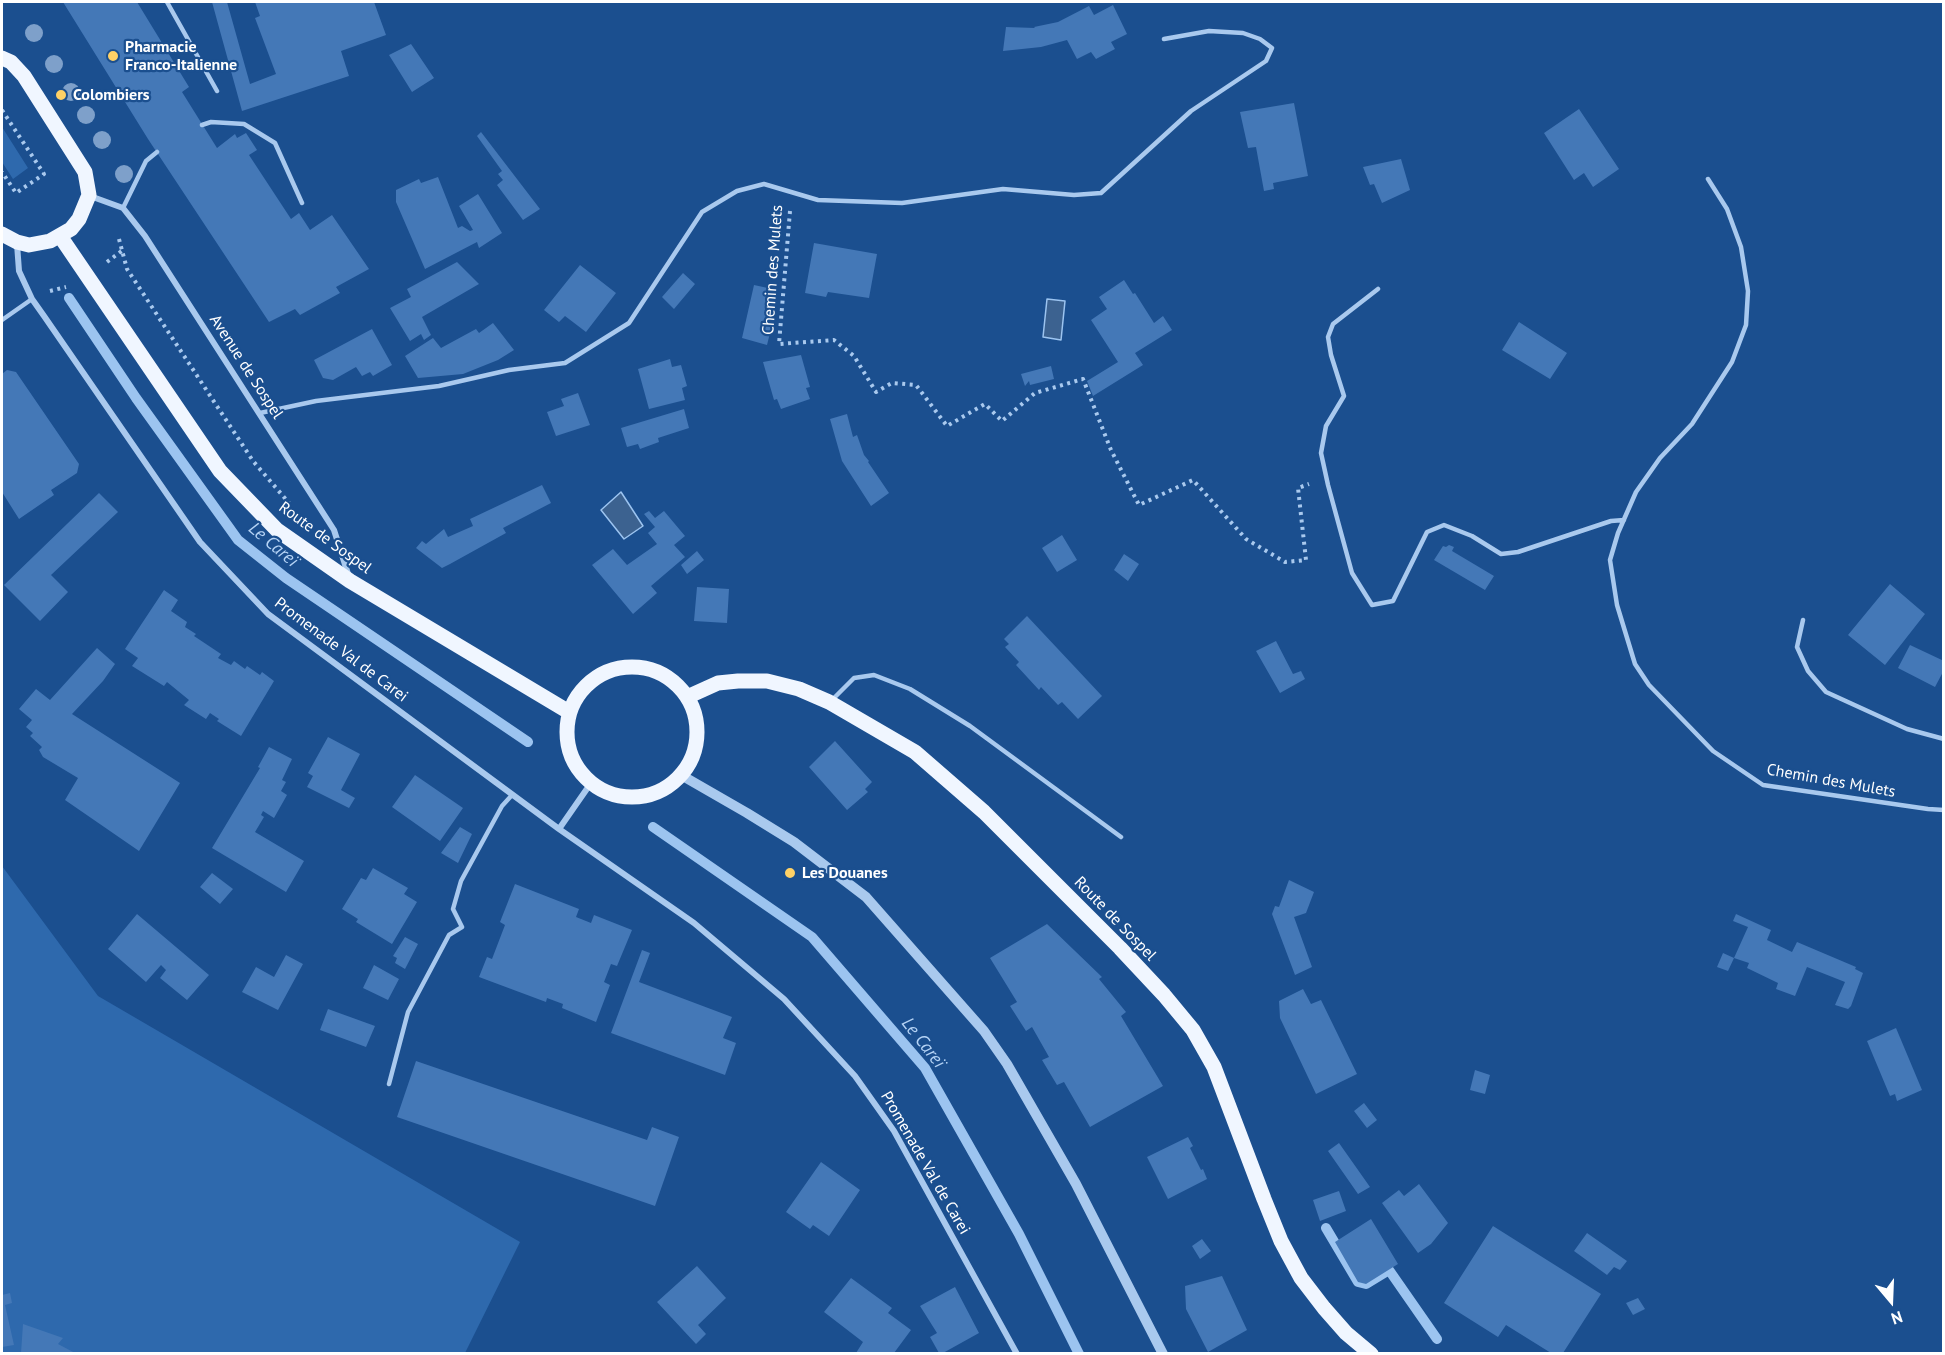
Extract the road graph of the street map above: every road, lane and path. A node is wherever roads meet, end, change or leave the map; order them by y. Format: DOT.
graph roads {
  1 [pos="167,2"];
  2 [pos="1164,39"];
  3 [pos="2,58"];
  4 [pos="217,91"];
  5 [pos="2,110"];
  6 [pos="202,125"];
  7 [pos="157,152"];
  8 [pos="2,172"];
  9 [pos="1708,178"];
  10 [pos="791,192"];
  11 [pos="89,195"];
  12 [pos="111,202"];
  13 [pos="302,203"];
  14 [pos="123,208"];
  15 [pos="2,234"];
  16 [pos="60,236"];
  17 [pos="17,242"];
  18 [pos="129,246"];
  19 [pos="122,251"];
  20 [pos="106,262"];
  21 [pos="70,286"];
  22 [pos="1378,289"];
  23 [pos="39,293"];
  24 [pos="32,299"];
  25 [pos="2,320"];
  26 [pos="260,413"];
  27 [pos="1328,485"];
  28 [pos="290,505"];
  29 [pos="1624,520"];
  30 [pos="350,581"];
  31 [pos="1803,620"];
  32 [pos="687,697"];
  33 [pos="829,702"];
  34 [pos="569,712"];
  35 [pos="1944,739"];
  36 [pos="681,775"];
  37 [pos="591,783"];
  38 [pos="512,795"];
  39 [pos="1944,810"];
  40 [pos="559,829"];
  41 [pos="1121,837"];
  42 [pos="388,1083"];
  43 [pos="1017,1353"];
  44 [pos="1163,1353"];
  45 [pos="1371,1353"];
  1 -- 4 [label="lane"];
  2 -- 10 [label="lane, Chemin des Mulets"];
  3 -- 11 [label="main road"];
  5 -- 8 [label="path"];
  6 -- 13 [label="lane"];
  7 -- 14 [label="lane"];
  9 -- 29 [label="lane, Chemin des Mulets"];
  10 -- 26 [label="lane, Chemin des Mulets"];
  10 -- 27 [label="path, Chemin des Mulets"];
  11 -- 12 [label="street, Avenue de Sospel"];
  11 -- 16 [label="main road"];
  12 -- 14 [label="street, Avenue de Sospel"];
  12 -- 19 [label="path"];
  14 -- 26 [label="street, Avenue de Sospel"];
  15 -- 17 [label="main road"];
  16 -- 17 [label="main road"];
  16 -- 30 [label="main road, Route de Sospel"];
  17 -- 24 [label="street, Promenade Val de Carei"];
  18 -- 19 [label="path"];
  19 -- 20 [label="path"];
  19 -- 28 [label="path"];
  21 -- 23 [label="path"];
  22 -- 27 [label="lane"];
  24 -- 25 [label="lane"];
  24 -- 38 [label="street, Promenade Val de Carei"];
  26 -- 30 [label="street, Avenue de Sospel"];
  27 -- 29 [label="lane"];
  29 -- 39 [label="lane, Chemin des Mulets"];
  30 -- 34 [label="main road, Route de Sospel"];
  31 -- 35 [label="lane"];
  32 -- 33 [label="main road, Route de Sospel"];
  32 -- 34 [label="main road"];
  32 -- 36 [label="main road"];
  33 -- 41 [label="lane"];
  33 -- 45 [label="main road, Route de Sospel"];
  34 -- 37 [label="main road"];
  36 -- 37 [label="main road"];
  36 -- 44 [label="street"];
  37 -- 40 [label="street"];
  38 -- 40 [label="street, Promenade Val de Carei"];
  38 -- 42 [label="lane"];
  40 -- 43 [label="street, Promenade Val de Carei"];
}
